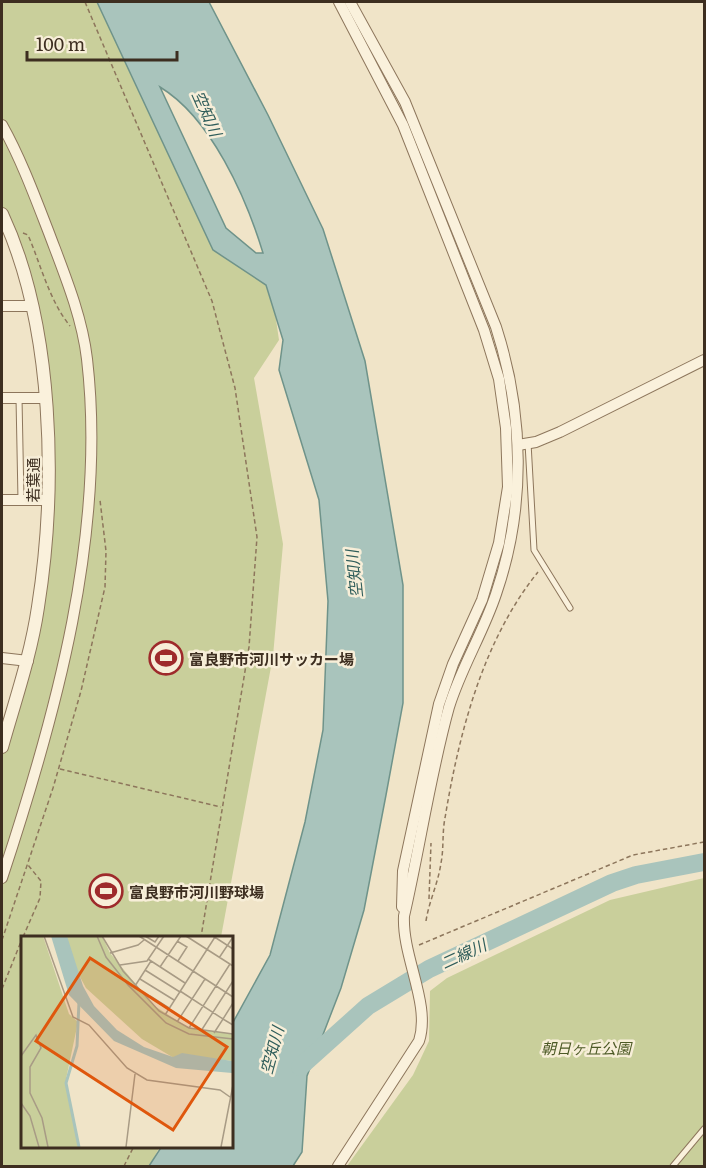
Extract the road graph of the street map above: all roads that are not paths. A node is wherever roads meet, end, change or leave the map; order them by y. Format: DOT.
graph roads {
  1 [pos="339,2"];
  2 [pos="350,2"];
  3 [pos="2,125"];
  4 [pos="3,219"];
  5 [pos="2,306"];
  6 [pos="31,306"];
  7 [pos="705,360"];
  8 [pos="2,398"];
  9 [pos="19,398"];
  10 [pos="46,398"];
  11 [pos="523,444"];
  12 [pos="2,500"];
  13 [pos="21,500"];
  14 [pos="48,500"];
  15 [pos="570,608"];
  16 [pos="2,658"];
  17 [pos="28,661"];
  18 [pos="2,747"];
  19 [pos="2,878"];
  20 [pos="404,916"];
  21 [pos="705,1129"];
  22 [pos="338,1167"];
  23 [pos="673,1167"];
  1 -- 20 [label="street"];
  2 -- 11 [label="street"];
  3 -- 19 [label="street"];
  4 -- 6 [label="street, 若葉通"];
  5 -- 6 [label="street"];
  6 -- 10 [label="street, 若葉通"];
  7 -- 11 [label="street"];
  8 -- 9 [label="street"];
  9 -- 10 [label="street"];
  9 -- 13 [label="lane"];
  10 -- 14 [label="street, 若葉通"];
  11 -- 15 [label="lane"];
  11 -- 20 [label="street"];
  12 -- 13 [label="street"];
  13 -- 14 [label="street"];
  14 -- 17 [label="street, 若葉通"];
  16 -- 17 [label="street"];
  17 -- 18 [label="street, 若葉通"];
  20 -- 22 [label="street"];
  21 -- 23 [label="lane"];
}
